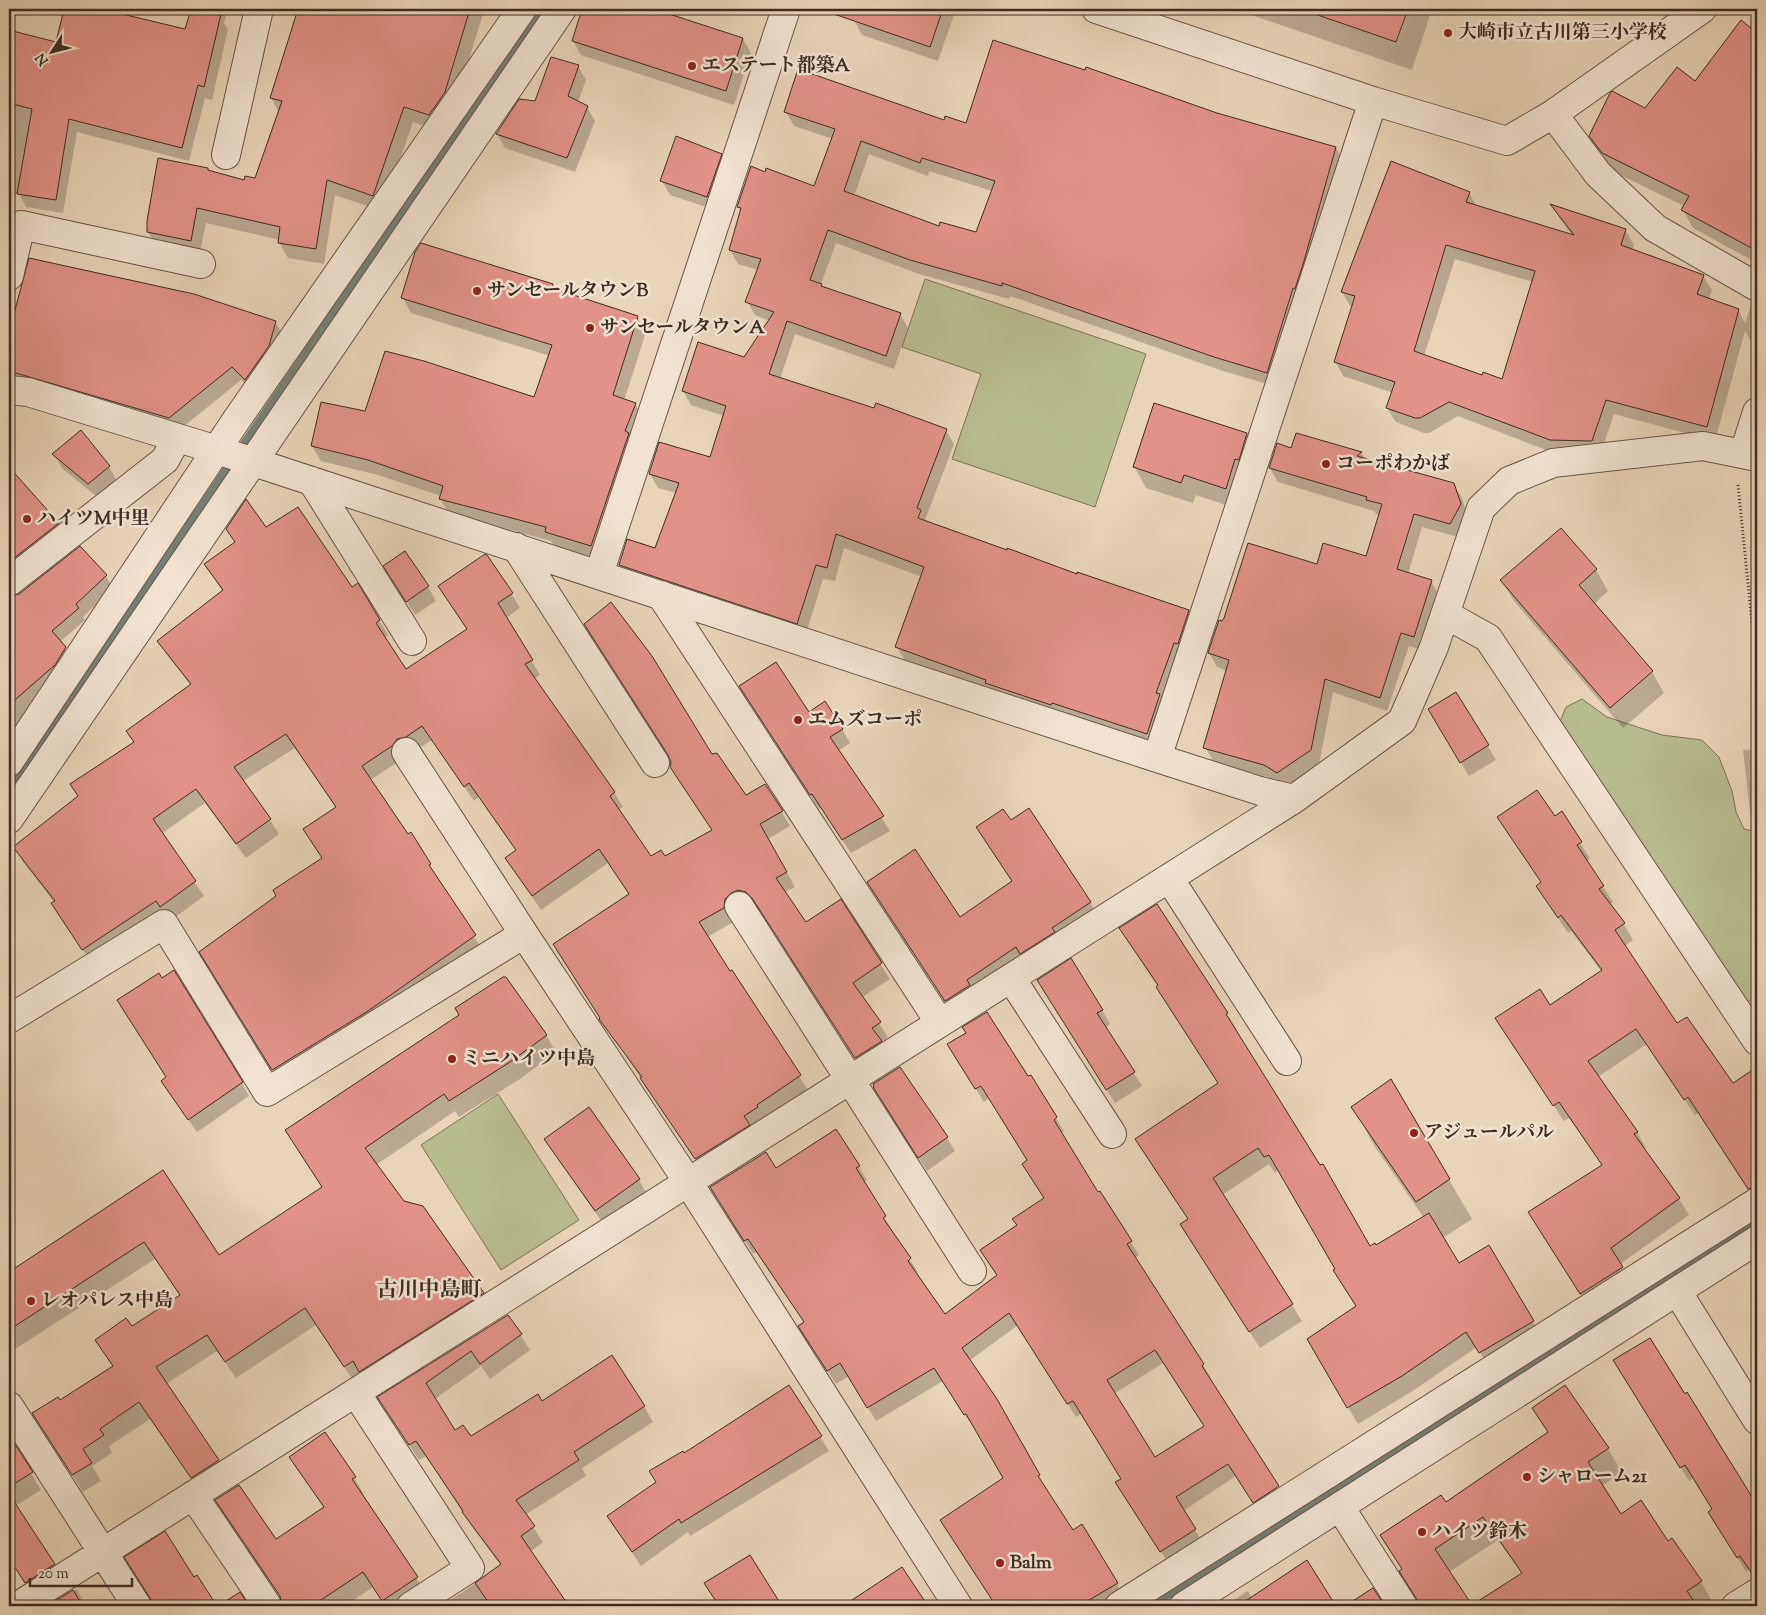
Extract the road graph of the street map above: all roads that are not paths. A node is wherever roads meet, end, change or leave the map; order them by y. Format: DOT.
graph roads {
  1 [pos="259,9"];
  2 [pos="522,9"];
  3 [pos="562,9"];
  4 [pos="786,9"];
  5 [pos="1096,9"];
  6 [pos="1702,9"];
  7 [pos="1373,101"];
  8 [pos="1553,114"];
  9 [pos="226,155"];
  10 [pos="201,264"];
  11 [pos="9,276"];
  12 [pos="1757,288"];
  13 [pos="9,390"];
  14 [pos="1757,412"];
  15 [pos="177,438"];
  16 [pos="1746,454"];
  17 [pos="234,456"];
  18 [pos="312,481"];
  19 [pos="174,546"];
  20 [pos="516,547"];
  21 [pos="599,574"];
  22 [pos="9,582"];
  23 [pos="661,595"];
  24 [pos="1445,614"];
  25 [pos="412,641"];
  26 [pos="406,752"];
  27 [pos="1157,758"];
  28 [pos="9,762"];
  29 [pos="655,763"];
  30 [pos="1294,799"];
  31 [pos="9,819"];
  32 [pos="1168,878"];
  33 [pos="739,906"];
  34 [pos="524,934"];
  35 [pos="1011,978"];
  36 [pos="9,1019"];
  37 [pos="940,1023"];
  38 [pos="1757,1041"];
  39 [pos="1287,1061"];
  40 [pos="850,1080"];
  41 [pos="1112,1134"];
  42 [pos="688,1182"];
  43 [pos="1757,1202"];
  44 [pos="1757,1240"];
  45 [pos="972,1271"];
  46 [pos="1677,1291"];
  47 [pos="356,1393"];
  48 [pos="9,1406"];
  49 [pos="1757,1420"];
  50 [pos="193,1495"];
  51 [pos="1340,1507"];
  52 [pos="103,1553"];
  53 [pos="1757,1593"];
  54 [pos="267,1605"];
  55 [pos="18,1606"];
  56 [pos="137,1606"];
  57 [pos="411,1606"];
  58 [pos="958,1606"];
  59 [pos="1119,1606"];
  60 [pos="1184,1606"];
  61 [pos="1403,1606"];
  62 [pos="1736,1606"];
  1 -- 9 [label="street"];
  2 -- 17 [label="street"];
  3 -- 17 [label="street"];
  4 -- 21 [label="street"];
  5 -- 7 [label="street"];
  6 -- 8 [label="street"];
  7 -- 8 [label="street"];
  7 -- 27 [label="street"];
  8 -- 12 [label="street"];
  10 -- 11 [label="street"];
  13 -- 15 [label="street"];
  14 -- 16 [label="street"];
  15 -- 17 [label="street"];
  15 -- 22 [label="street"];
  16 -- 24 [label="street"];
  17 -- 18 [label="street"];
  17 -- 19 [label="street"];
  17 -- 19 [label="street"];
  18 -- 20 [label="street"];
  18 -- 25 [label="street"];
  19 -- 28 [label="street"];
  19 -- 31 [label="street"];
  20 -- 21 [label="street"];
  20 -- 29 [label="street"];
  21 -- 23 [label="street"];
  23 -- 27 [label="street"];
  23 -- 37 [label="street"];
  24 -- 30 [label="street"];
  24 -- 38 [label="street"];
  26 -- 34 [label="street"];
  27 -- 30 [label="street"];
  30 -- 32 [label="street"];
  32 -- 35 [label="street"];
  32 -- 39 [label="street"];
  33 -- 40 [label="street"];
  34 -- 36 [label="street"];
  34 -- 42 [label="street"];
  35 -- 37 [label="street"];
  35 -- 41 [label="street"];
  37 -- 40 [label="street"];
  40 -- 42 [label="street"];
  40 -- 45 [label="street"];
  42 -- 47 [label="street"];
  42 -- 58 [label="street"];
  43 -- 59 [label="street"];
  44 -- 46 [label="street"];
  46 -- 49 [label="street"];
  46 -- 51 [label="street"];
  47 -- 50 [label="street"];
  47 -- 57 [label="street"];
  48 -- 52 [label="street"];
  50 -- 52 [label="street"];
  50 -- 54 [label="street"];
  51 -- 60 [label="street"];
  51 -- 61 [label="street"];
  52 -- 55 [label="street"];
  52 -- 56 [label="street"];
  53 -- 62 [label="street"];
}
